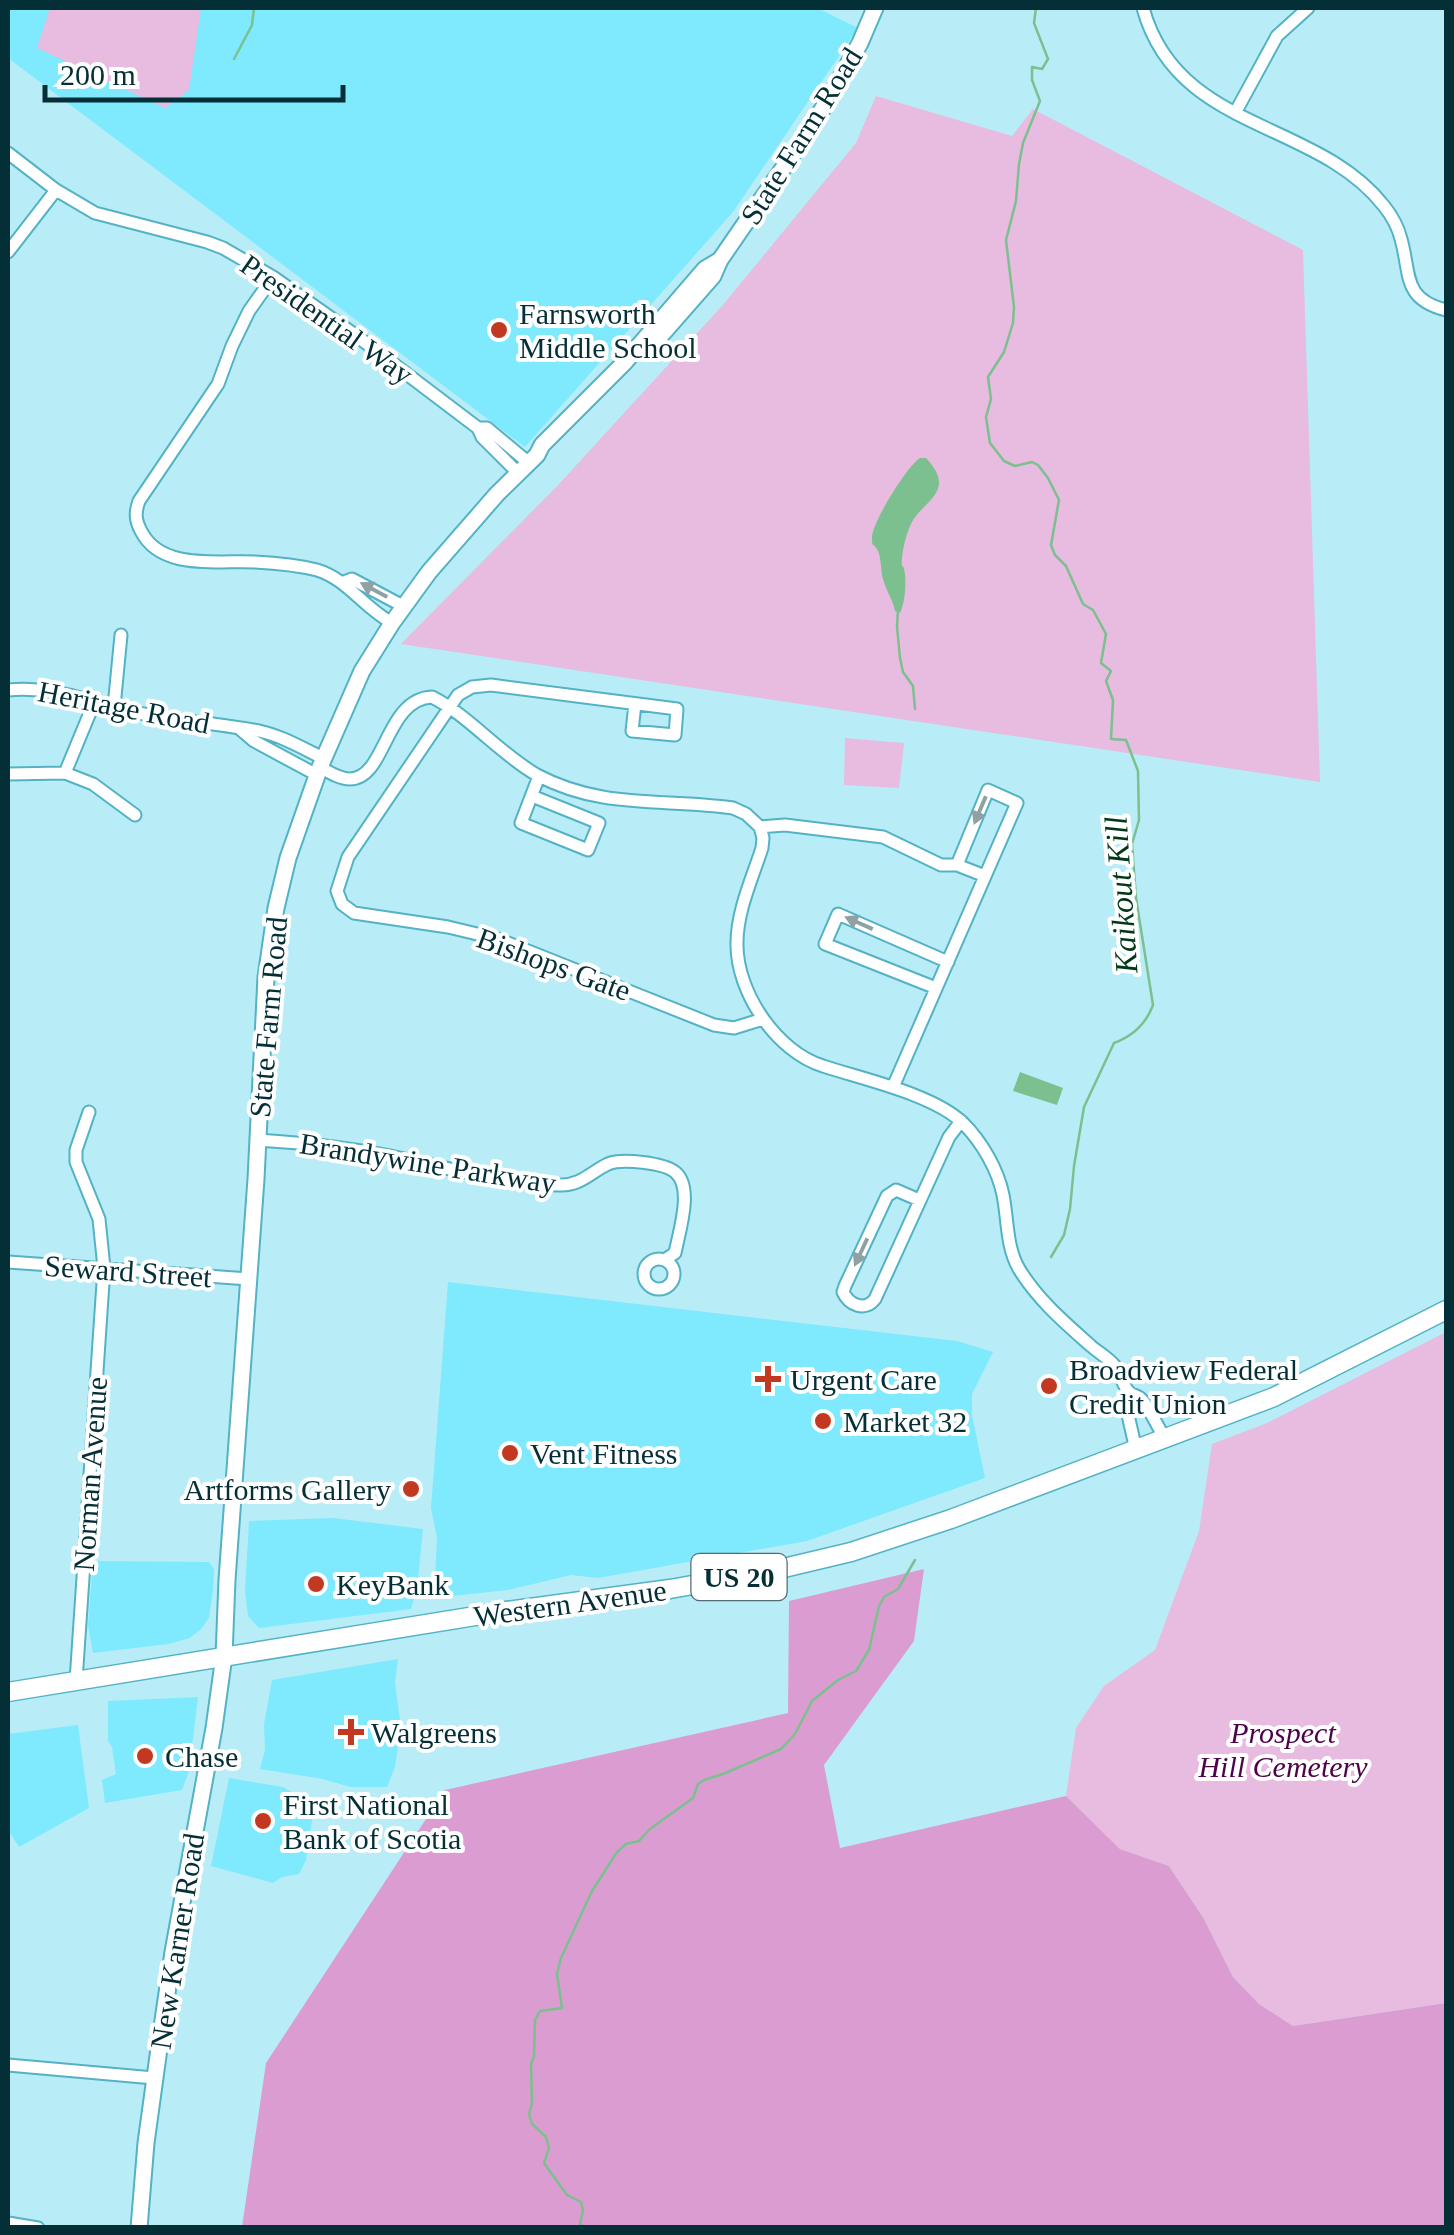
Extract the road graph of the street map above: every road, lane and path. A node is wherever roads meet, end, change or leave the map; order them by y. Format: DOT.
graph roads {
  1 [pos="874,8"];
  2 [pos="1143,8"];
  3 [pos="1308,8"];
  4 [pos="1236,113"];
  5 [pos="8,153"];
  6 [pos="56,190"];
  7 [pos="8,252"];
  8 [pos="273,277"];
  9 [pos="1441,309"];
  10 [pos="528,464"];
  11 [pos="344,582"];
  12 [pos="403,606"];
  13 [pos="392,622"];
  14 [pos="121,634"];
  15 [pos="8,690"];
  16 [pos="94,703"];
  17 [pos="635,704"];
  18 [pos="114,707"];
  19 [pos="448,708"];
  20 [pos="320,767"];
  21 [pos="66,773"];
  22 [pos="8,774"];
  23 [pos="539,776"];
  24 [pos="532,796"];
  25 [pos="135,816"];
  26 [pos="760,828"];
  27 [pos="956,865"];
  28 [pos="985,876"];
  29 [pos="948,962"];
  30 [pos="936,988"];
  31 [pos="763,1020"];
  32 [pos="893,1087"];
  33 [pos="89,1112"];
  34 [pos="961,1121"];
  35 [pos="257,1140"];
  36 [pos="919,1200"];
  37 [pos="666,1259"];
  38 [pos="8,1262"];
  39 [pos="104,1268"];
  40 [pos="248,1279"];
  41 [pos="1446,1310"];
  42 [pos="1130,1394"];
  43 [pos="1165,1438"];
  44 [pos="1136,1450"];
  45 [pos="224,1656"];
  46 [pos="76,1681"];
  47 [pos="8,1692"];
  48 [pos="8,2065"];
  49 [pos="154,2078"];
  50 [pos="8,2223"];
  51 [pos="38,2228"];
  52 [pos="139,2228"];
  1 -- 10 [label="main road, State Farm Road"];
  2 -- 4 [label="street"];
  3 -- 4 [label="street"];
  4 -- 9 [label="street"];
  5 -- 6 [label="street, Presidential Way"];
  6 -- 7 [label="street"];
  6 -- 8 [label="street, Presidential Way"];
  8 -- 10 [label="street, Presidential Way"];
  8 -- 11 [label="street"];
  10 -- 12 [label="main road, State Farm Road"];
  12 -- 11 [label="street, one-way"];
  11 -- 13 [label="street"];
  12 -- 13 [label="main road, State Farm Road"];
  13 -- 20 [label="main road, State Farm Road"];
  14 -- 18 [label="street"];
  15 -- 16 [label="street, Heritage Road"];
  16 -- 18 [label="street, Heritage Road"];
  16 -- 21 [label="street"];
  17 -- 19 [label="street"];
  18 -- 20 [label="street, Heritage Road"];
  19 -- 20 [label="street"];
  19 -- 23 [label="street"];
  19 -- 31 [label="street, Bishops Gate"];
  20 -- 35 [label="main road, State Farm Road"];
  21 -- 22 [label="street"];
  21 -- 25 [label="street"];
  23 -- 24 [label="street"];
  23 -- 26 [label="street"];
  24 -- 24 [label="street"];
  26 -- 27 [label="street"];
  26 -- 31 [label="street"];
  27 -- 28 [label="street"];
  28 -- 27 [label="street, one-way"];
  28 -- 29 [label="street"];
  29 -- 30 [label="street"];
  29 -- 30 [label="street, one-way"];
  30 -- 32 [label="street"];
  31 -- 32 [label="street"];
  32 -- 34 [label="street"];
  33 -- 39 [label="street, Norman Avenue"];
  34 -- 36 [label="street"];
  34 -- 42 [label="street"];
  35 -- 37 [label="street, Brandywine Parkway"];
  35 -- 40 [label="main road, State Farm Road"];
  36 -- 36 [label="street, one-way"];
  38 -- 39 [label="street, Seward Street"];
  39 -- 40 [label="street, Seward Street"];
  39 -- 46 [label="street, Norman Avenue"];
  40 -- 45 [label="main road, State Farm Road"];
  41 -- 43 [label="main road, Western Avenue / US 20"];
  42 -- 43 [label="street"];
  42 -- 44 [label="street"];
  43 -- 44 [label="main road, Western Avenue / US 20"];
  44 -- 45 [label="main road, Western Avenue / US 20"];
  45 -- 46 [label="main road, Western Avenue / US 20"];
  45 -- 49 [label="main road, New Karner Road"];
  46 -- 47 [label="main road, Western Avenue / US 20"];
  48 -- 49 [label="street"];
  49 -- 52 [label="main road, New Karner Road"];
  50 -- 51 [label="street"];
}
